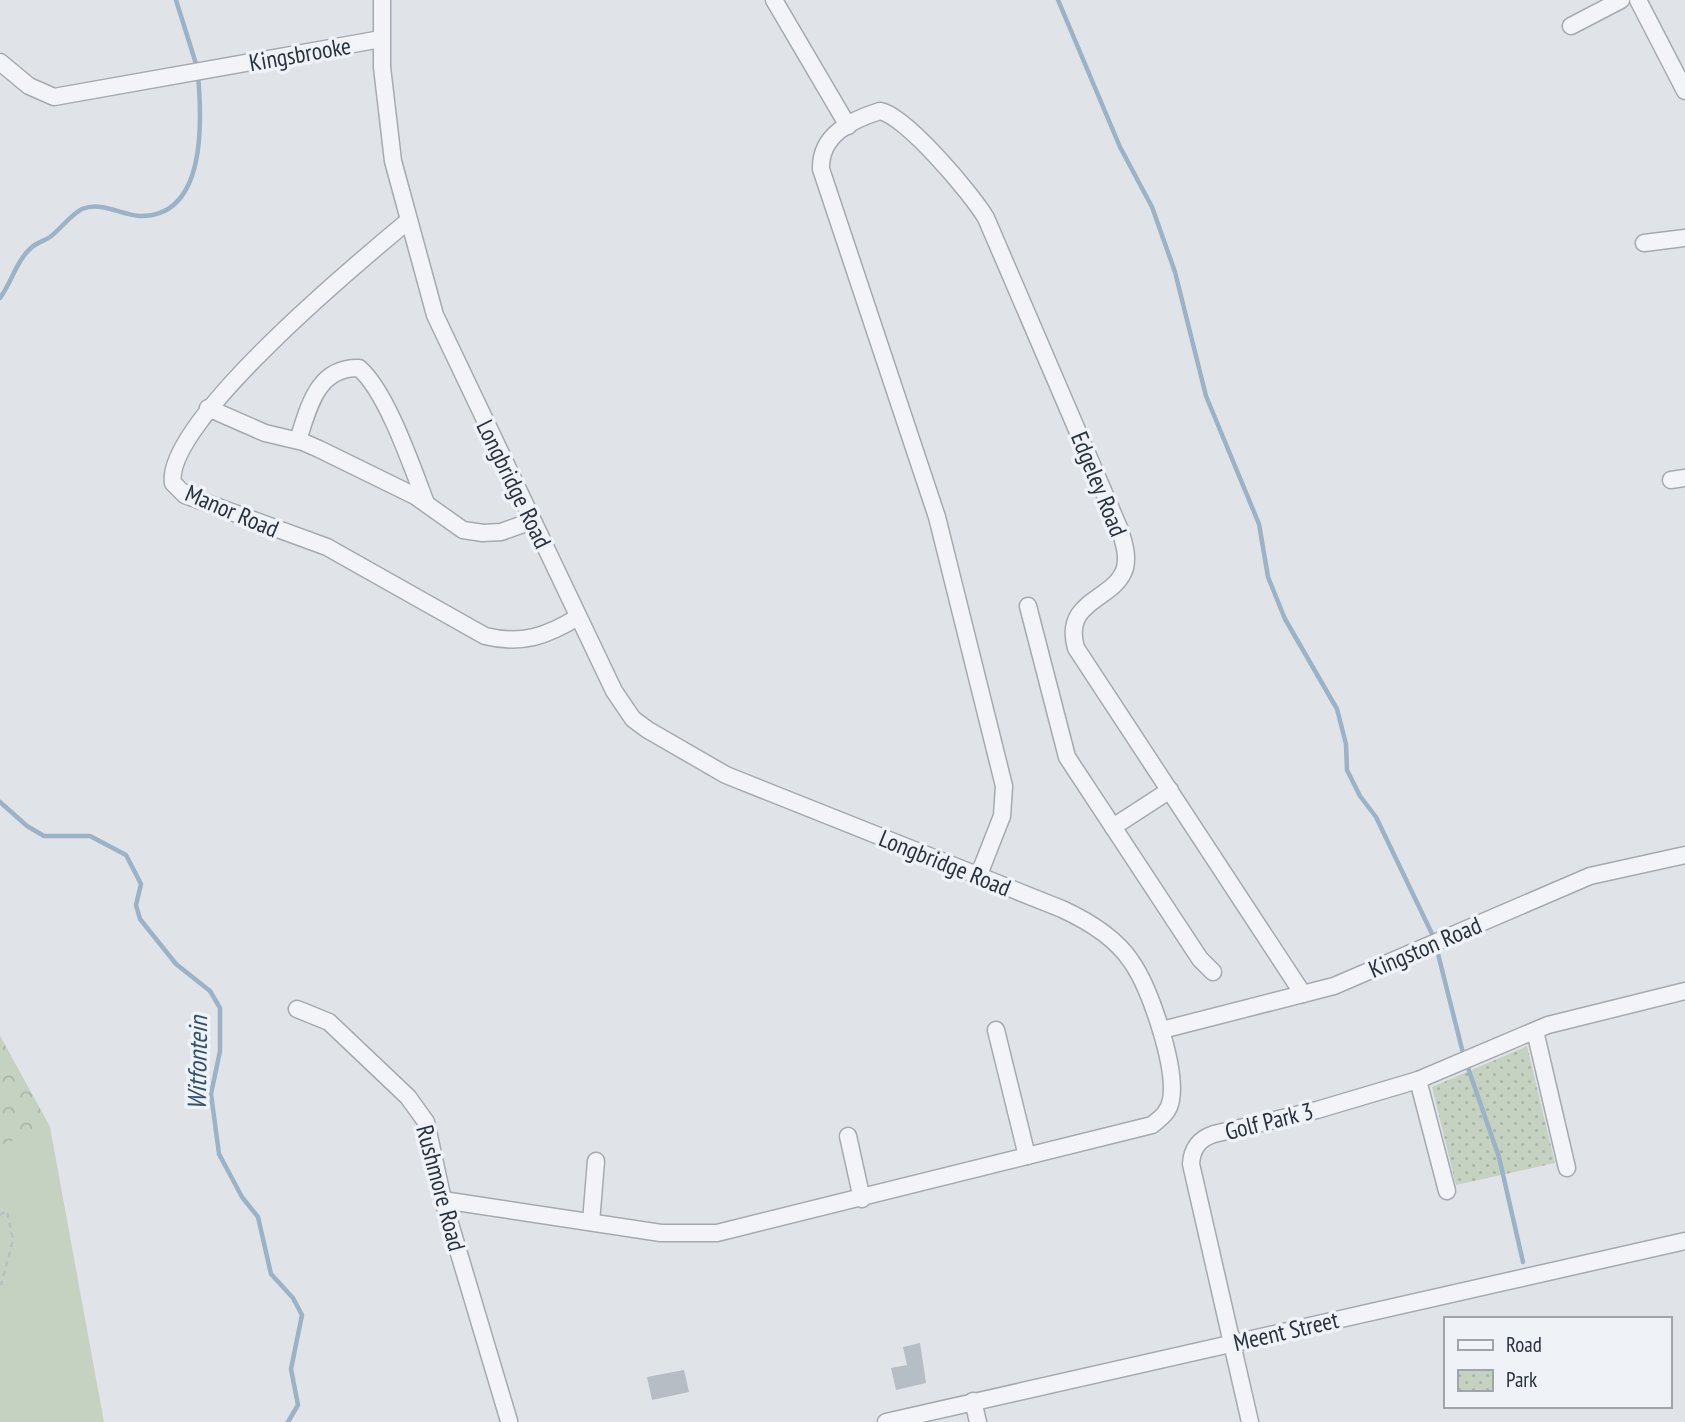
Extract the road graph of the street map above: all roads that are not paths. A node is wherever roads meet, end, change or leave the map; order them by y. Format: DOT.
graph roads {
  1 [pos="382,0"];
  2 [pos="774,0"];
  3 [pos="1621,0"];
  4 [pos="1638,0"];
  5 [pos="1571,26"];
  6 [pos="381,39"];
  7 [pos="0,62"];
  8 [pos="1685,90"];
  9 [pos="848,126"];
  10 [pos="408,221"];
  11 [pos="1685,238"];
  12 [pos="1644,243"];
  13 [pos="208,408"];
  14 [pos="298,440"];
  15 [pos="426,503"];
  16 [pos="532,521"];
  17 [pos="1028,607"];
  18 [pos="578,617"];
  19 [pos="1170,790"];
  20 [pos="1113,827"];
  21 [pos="1685,855"];
  22 [pos="978,877"];
  23 [pos="1213,972"];
  24 [pos="1685,991"];
  25 [pos="1303,994"];
  26 [pos="297,1009"];
  27 [pos="996,1030"];
  28 [pos="1162,1030"];
  29 [pos="1535,1031"];
  30 [pos="1418,1080"];
  31 [pos="848,1136"];
  32 [pos="1027,1156"];
  33 [pos="596,1161"];
  34 [pos="1567,1168"];
  35 [pos="1447,1191"];
  36 [pos="862,1199"];
  37 [pos="443,1200"];
  38 [pos="590,1222"];
  39 [pos="1685,1241"];
  40 [pos="1232,1343"];
  41 [pos="973,1401"];
  42 [pos="509,1421"];
  43 [pos="886,1422"];
  44 [pos="978,1422"];
  45 [pos="1250,1422"];
  1 -- 6 [label="street, Longbridge Road"];
  2 -- 9 [label="street"];
  3 -- 5 [label="street"];
  4 -- 8 [label="street"];
  6 -- 7 [label="street, Kingsbrooke"];
  6 -- 10 [label="street, Longbridge Road"];
  9 -- 19 [label="street, Edgeley Road"];
  9 -- 22 [label="street, Edgeley Road"];
  10 -- 13 [label="street, Manor Road"];
  10 -- 16 [label="street, Longbridge Road"];
  11 -- 12 [label="street"];
  13 -- 14 [label="street"];
  13 -- 18 [label="street, Manor Road"];
  14 -- 15 [label="street"];
  14 -- 15 [label="street"];
  15 -- 16 [label="street"];
  16 -- 18 [label="street, Longbridge Road"];
  17 -- 20 [label="street"];
  18 -- 22 [label="street, Longbridge Road"];
  19 -- 20 [label="street"];
  19 -- 25 [label="street, Edgeley Road"];
  20 -- 23 [label="street"];
  21 -- 25 [label="street, Kingston Road"];
  22 -- 28 [label="street, Longbridge Road"];
  24 -- 29 [label="street, Golf Park 3"];
  25 -- 28 [label="street, Kingston Road"];
  26 -- 37 [label="street, Rushmore Road"];
  27 -- 32 [label="street"];
  28 -- 32 [label="street, Longbridge Road"];
  29 -- 30 [label="street, Golf Park 3"];
  29 -- 34 [label="street"];
  30 -- 35 [label="street"];
  30 -- 40 [label="street, Golf Park 3"];
  31 -- 36 [label="street"];
  32 -- 36 [label="street, Longbridge Road"];
  33 -- 38 [label="street"];
  36 -- 38 [label="street, Longbridge Road"];
  37 -- 38 [label="street, Longbridge Road"];
  37 -- 42 [label="street, Rushmore Road"];
  39 -- 40 [label="street, Meent Street"];
  40 -- 41 [label="street, Meent Street"];
  40 -- 45 [label="street, Golf Park 3"];
  41 -- 43 [label="street, Meent Street"];
  41 -- 44 [label="street"];
}
